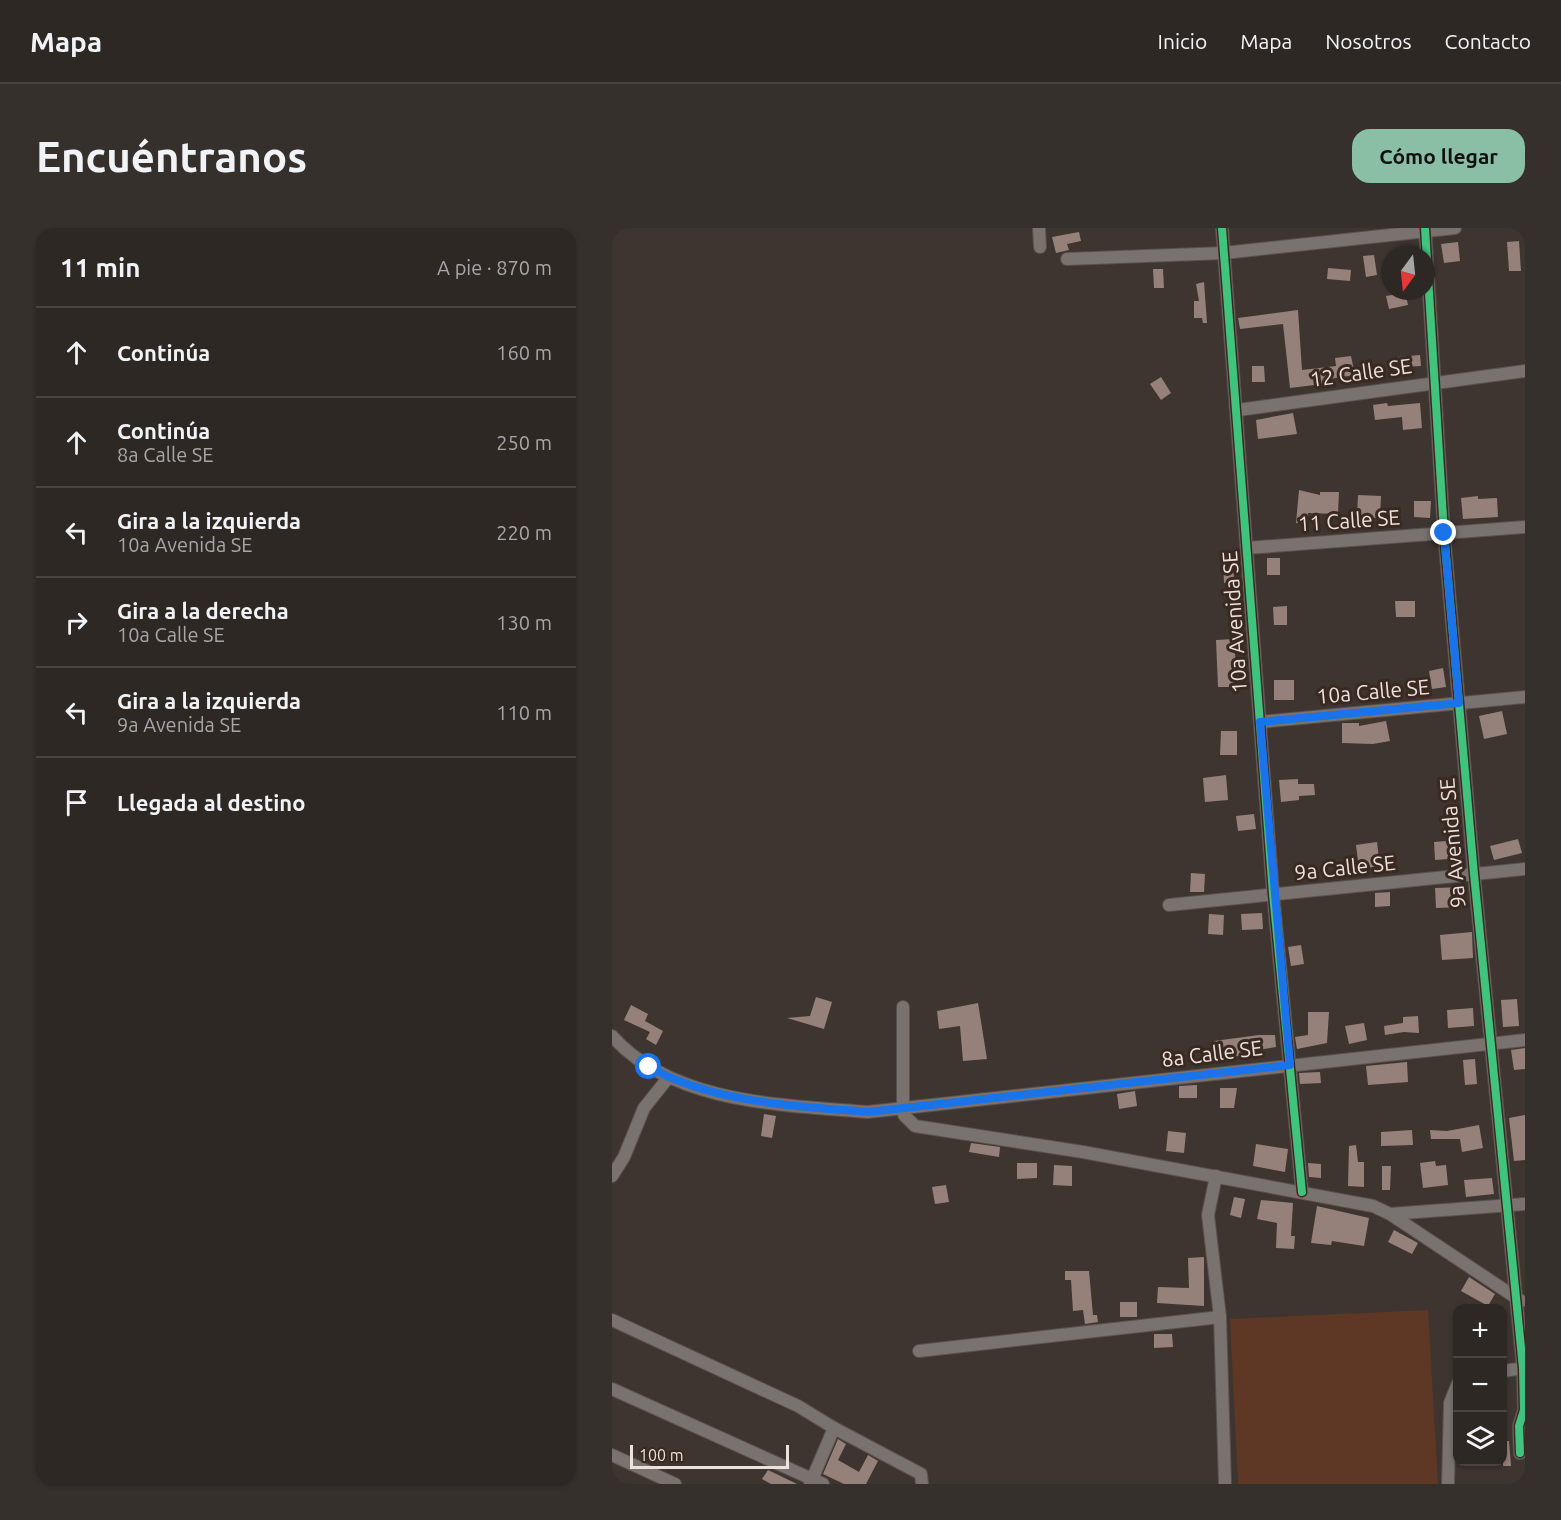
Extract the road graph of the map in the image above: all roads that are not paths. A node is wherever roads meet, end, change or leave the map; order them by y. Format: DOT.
graph roads {
  1 [pos="1038,228"];
  2 [pos="1222,228"];
  3 [pos="1455,228"];
  4 [pos="1426,230"];
  5 [pos="1040,247"];
  6 [pos="1224,253"];
  7 [pos="1067,259"];
  8 [pos="1525,371"];
  9 [pos="1434,383"];
  10 [pos="1238,410"];
  11 [pos="1525,527"];
  12 [pos="1444,533"];
  13 [pos="1247,548"];
  14 [pos="1525,697"];
  15 [pos="1459,703"];
  16 [pos="1260,722"];
  17 [pos="1525,869"];
  18 [pos="1474,874"];
  19 [pos="1273,894"];
  20 [pos="1169,905"];
  21 [pos="903,1007"];
  22 [pos="612,1036"];
  23 [pos="1525,1040"];
  24 [pos="1492,1045"];
  25 [pos="1290,1065"];
  26 [pos="668,1078"];
  27 [pos="903,1109"];
  28 [pos="612,1176"];
  29 [pos="1216,1176"];
  30 [pos="1302,1191"];
  31 [pos="1525,1204"];
  32 [pos="1508,1206"];
  33 [pos="1390,1214"];
  34 [pos="1521,1301"];
  35 [pos="1220,1317"];
  36 [pos="612,1320"];
  37 [pos="919,1351"];
  38 [pos="1524,1368"];
  39 [pos="1507,1370"];
  40 [pos="612,1389"];
  41 [pos="1453,1396"];
  42 [pos="834,1428"];
  43 [pos="1521,1453"];
  44 [pos="612,1455"];
  45 [pos="815,1482"];
  46 [pos="675,1484"];
  47 [pos="922,1484"];
  48 [pos="1225,1484"];
  49 [pos="1448,1484"];
  1 -- 5 [label="street"];
  2 -- 6 [label="street, 10a Avenida SE"];
  3 -- 4 [label="street"];
  4 -- 6 [label="street"];
  4 -- 9 [label="street, 9a Avenida SE"];
  6 -- 7 [label="street"];
  6 -- 10 [label="street, 10a Avenida SE"];
  8 -- 9 [label="street, 12 Calle SE"];
  9 -- 10 [label="street, 12 Calle SE"];
  9 -- 12 [label="street, 9a Avenida SE"];
  10 -- 13 [label="street, 10a Avenida SE"];
  11 -- 12 [label="street, 11 Calle SE"];
  12 -- 13 [label="street, 11 Calle SE"];
  12 -- 15 [label="street, 9a Avenida SE"];
  13 -- 16 [label="street, 10a Avenida SE"];
  14 -- 15 [label="street, 10a Calle SE"];
  15 -- 16 [label="street, 10a Calle SE"];
  15 -- 18 [label="street, 9a Avenida SE"];
  16 -- 19 [label="street, 10a Avenida SE"];
  17 -- 18 [label="street, 9a Calle SE"];
  18 -- 19 [label="street, 9a Calle SE"];
  18 -- 24 [label="street, 9a Avenida SE"];
  19 -- 20 [label="street, 9a Calle SE"];
  19 -- 25 [label="street, 10a Avenida SE"];
  21 -- 27 [label="street"];
  22 -- 26 [label="street, 8a Calle SE"];
  23 -- 24 [label="street, 8a Calle SE"];
  24 -- 25 [label="street, 8a Calle SE"];
  24 -- 32 [label="street, 9a Avenida SE"];
  25 -- 27 [label="street, 8a Calle SE"];
  25 -- 30 [label="street, 10a Avenida SE"];
  26 -- 27 [label="street, 8a Calle SE"];
  26 -- 28 [label="street"];
  27 -- 29 [label="street"];
  29 -- 30 [label="street"];
  29 -- 35 [label="street"];
  30 -- 33 [label="street"];
  31 -- 32 [label="street"];
  32 -- 33 [label="street"];
  32 -- 34 [label="street, 9a Avenida SE"];
  33 -- 34 [label="street"];
  34 -- 38 [label="street, 9a Avenida SE"];
  35 -- 37 [label="street"];
  35 -- 48 [label="street"];
  36 -- 42 [label="street"];
  38 -- 39 [label="street"];
  38 -- 43 [label="street, 9a Avenida SE"];
  40 -- 45 [label="street"];
  41 -- 49 [label="street"];
  42 -- 45 [label="street"];
  42 -- 47 [label="street"];
  44 -- 46 [label="street"];
}
